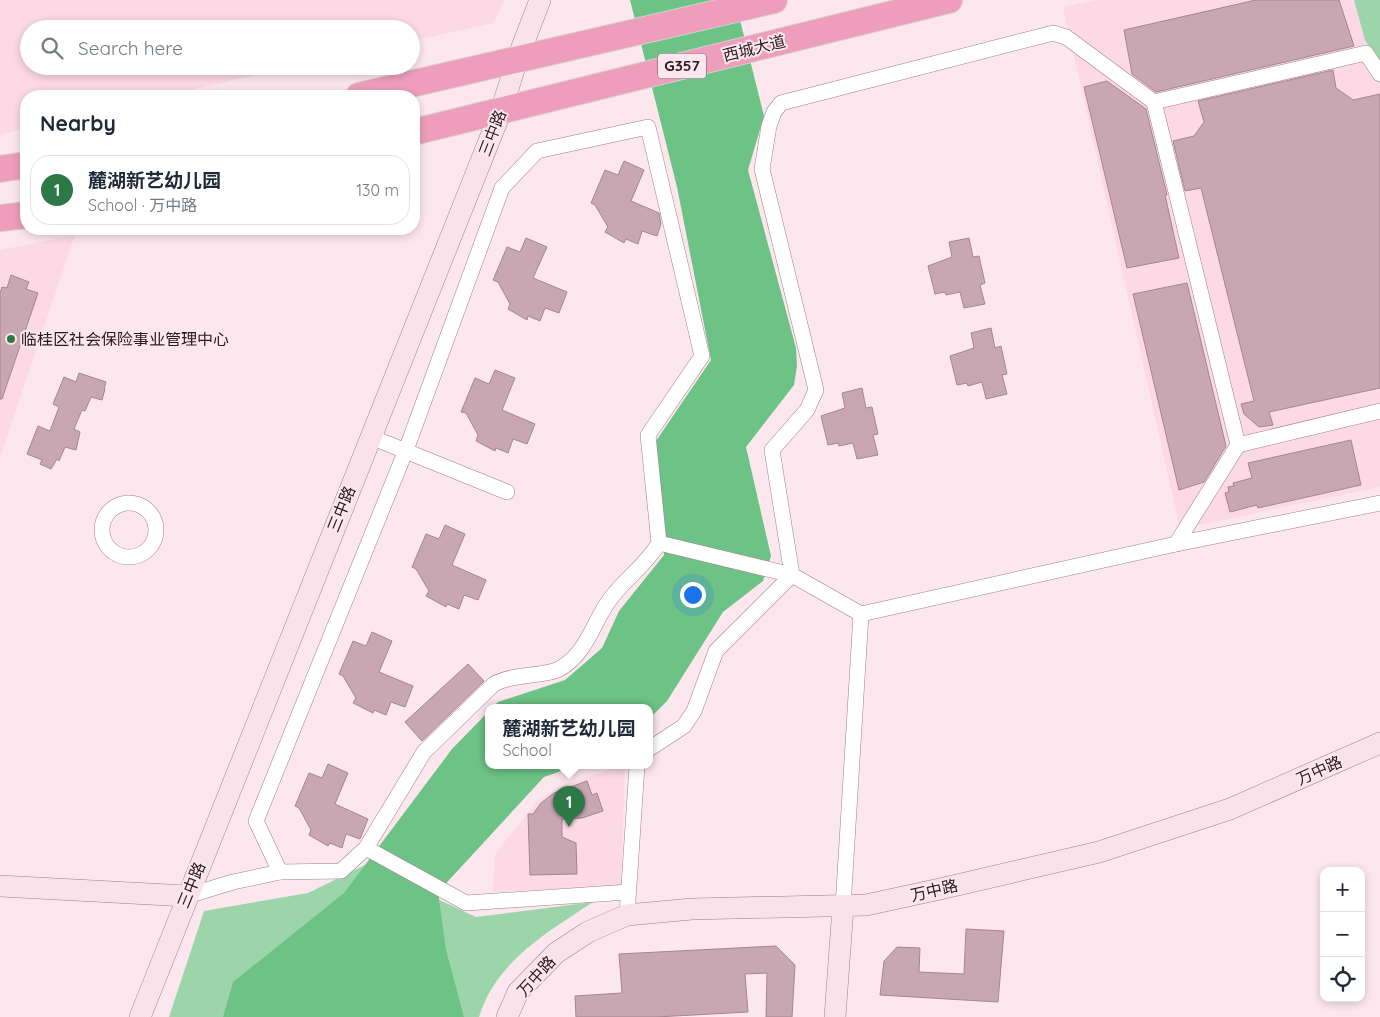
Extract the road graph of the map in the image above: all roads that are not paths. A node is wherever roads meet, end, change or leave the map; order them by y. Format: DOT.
graph roads {
  1 [pos="540,0"];
  2 [pos="774,0"];
  3 [pos="949,0"];
  4 [pos="517,60"];
  5 [pos="1380,74"];
  6 [pos="385,90"];
  7 [pos="1154,102"];
  8 [pos="501,111"];
  9 [pos="420,131"];
  10 [pos="20,166"];
  11 [pos="0,169"];
  12 [pos="20,216"];
  13 [pos="0,218"];
  14 [pos="1380,412"];
  15 [pos="371,437"];
  16 [pos="1238,445"];
  17 [pos="406,450"];
  18 [pos="507,492"];
  19 [pos="1380,503"];
  20 [pos="659,543"];
  21 [pos="1176,544"];
  22 [pos="792,575"];
  23 [pos="861,614"];
  24 [pos="1380,743"];
  25 [pos="653,746"];
  26 [pos="637,769"];
  27 [pos="366,848"];
  28 [pos="280,872"];
  29 [pos="0,886"];
  30 [pos="628,892"];
  31 [pos="187,896"];
  32 [pos="843,907"];
  33 [pos="627,915"];
  34 [pos="140,1017"];
  35 [pos="507,1017"];
  36 [pos="835,1017"];
  1 -- 4 [label="street, 三中路"];
  2 -- 4 [label="highway"];
  3 -- 8 [label="highway, 西城大道 / G357"];
  4 -- 6 [label="highway"];
  4 -- 8 [label="street, 三中路"];
  5 -- 7 [label="street"];
  7 -- 16 [label="street"];
  7 -- 22 [label="street"];
  8 -- 9 [label="highway, 西城大道 / G357"];
  8 -- 15 [label="street, 三中路"];
  10 -- 11 [label="highway"];
  12 -- 13 [label="highway"];
  14 -- 16 [label="street"];
  15 -- 17 [label="street"];
  15 -- 31 [label="street, 三中路"];
  16 -- 21 [label="street"];
  17 -- 18 [label="street"];
  17 -- 20 [label="street"];
  17 -- 28 [label="street"];
  19 -- 21 [label="street"];
  20 -- 22 [label="street"];
  20 -- 27 [label="street"];
  21 -- 23 [label="street"];
  22 -- 23 [label="street"];
  22 -- 25 [label="street"];
  23 -- 32 [label="street"];
  24 -- 32 [label="street, 万中路"];
  26 -- 30 [label="street"];
  27 -- 28 [label="street"];
  27 -- 30 [label="street"];
  28 -- 31 [label="street"];
  29 -- 31 [label="street"];
  30 -- 33 [label="street"];
  31 -- 34 [label="street, 三中路"];
  32 -- 33 [label="street, 万中路"];
  32 -- 36 [label="street"];
  33 -- 35 [label="street, 万中路"];
}
